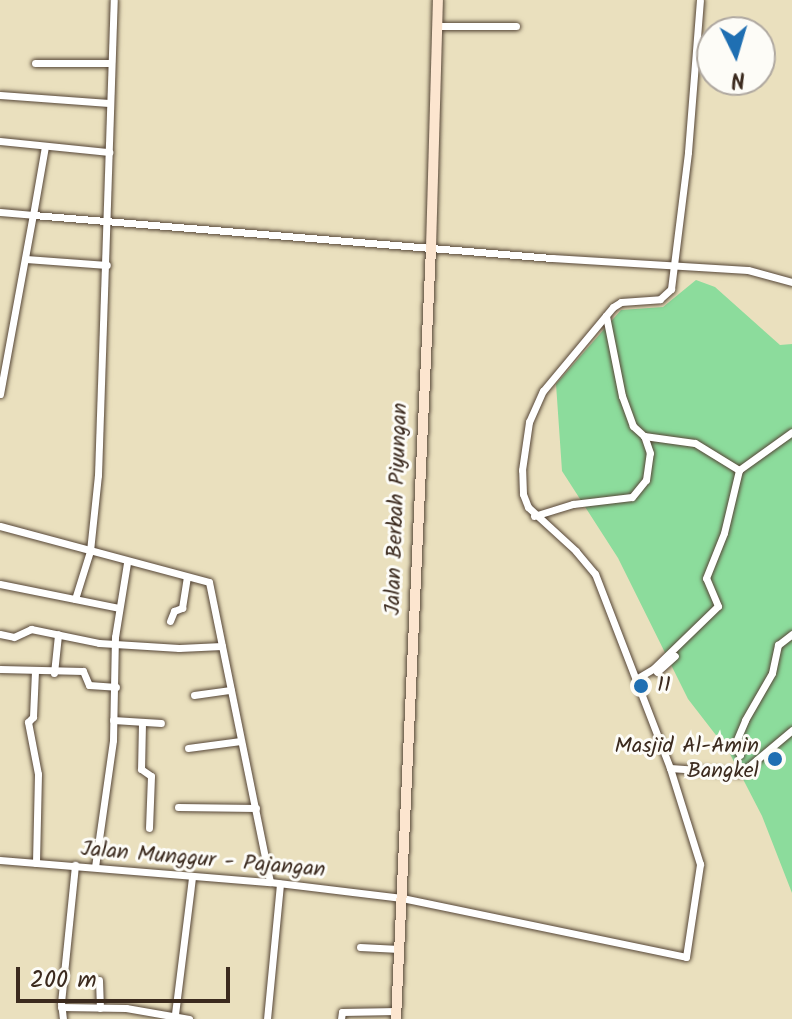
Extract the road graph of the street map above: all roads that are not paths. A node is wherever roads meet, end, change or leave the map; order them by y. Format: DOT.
graph roads {
  1 [pos="114,0"];
  2 [pos="438,0"];
  3 [pos="700,0"];
  4 [pos="437,26"];
  5 [pos="516,26"];
  6 [pos="35,63"];
  7 [pos="110,63"];
  8 [pos="0,95"];
  9 [pos="109,103"];
  10 [pos="0,141"];
  11 [pos="45,146"];
  12 [pos="109,152"];
  13 [pos="0,212"];
  14 [pos="33,215"];
  15 [pos="107,220"];
  16 [pos="431,248"];
  17 [pos="26,259"];
  18 [pos="107,265"];
  19 [pos="675,267"];
  20 [pos="792,282"];
  21 [pos="606,316"];
  22 [pos="0,394"];
  23 [pos="792,432"];
  24 [pos="644,436"];
  25 [pos="739,470"];
  26 [pos="534,516"];
  27 [pos="0,526"];
  28 [pos="90,551"];
  29 [pos="127,563"];
  30 [pos="187,578"];
  31 [pos="0,584"];
  32 [pos="75,599"];
  33 [pos="119,608"];
  34 [pos="170,621"];
  35 [pos="0,634"];
  36 [pos="58,634"];
  37 [pos="792,634"];
  38 [pos="115,644"];
  39 [pos="222,646"];
  40 [pos="675,656"];
  41 [pos="0,669"];
  42 [pos="35,671"];
  43 [pos="54,673"];
  44 [pos="637,682"];
  45 [pos="116,687"];
  46 [pos="231,690"];
  47 [pos="194,695"];
  48 [pos="113,720"];
  49 [pos="142,723"];
  50 [pos="161,723"];
  51 [pos="792,730"];
  52 [pos="241,741"];
  53 [pos="188,748"];
  54 [pos="740,755"];
  55 [pos="670,768"];
  56 [pos="178,807"];
  57 [pos="256,808"];
  58 [pos="149,828"];
  59 [pos="0,860"];
  60 [pos="36,863"];
  61 [pos="75,865"];
  62 [pos="95,867"];
  63 [pos="192,877"];
  64 [pos="270,882"];
  65 [pos="280,884"];
  66 [pos="402,898"];
  67 [pos="360,947"];
  68 [pos="399,949"];
  69 [pos="99,980"];
  70 [pos="61,1007"];
  71 [pos="100,1008"];
  72 [pos="126,1008"];
  73 [pos="175,1014"];
  74 [pos="397,1015"];
  75 [pos="63,1019"];
  76 [pos="126,1019"];
  77 [pos="189,1019"];
  78 [pos="267,1019"];
  79 [pos="341,1019"];
  1 -- 7 [label="street"];
  2 -- 4 [label="street, Jalan Berbah Piyungan"];
  3 -- 19 [label="street"];
  4 -- 5 [label="street"];
  4 -- 16 [label="street, Jalan Berbah Piyungan"];
  6 -- 7 [label="street"];
  7 -- 9 [label="street"];
  8 -- 9 [label="street"];
  9 -- 12 [label="street"];
  10 -- 11 [label="street"];
  11 -- 12 [label="street"];
  11 -- 14 [label="street"];
  12 -- 15 [label="street"];
  13 -- 14 [label="street"];
  14 -- 15 [label="street"];
  14 -- 17 [label="street"];
  15 -- 16 [label="street"];
  15 -- 18 [label="street"];
  16 -- 19 [label="street"];
  16 -- 66 [label="street, Jalan Berbah Piyungan"];
  17 -- 18 [label="street"];
  17 -- 22 [label="street"];
  18 -- 28 [label="street"];
  19 -- 20 [label="street"];
  19 -- 21 [label="street"];
  21 -- 24 [label="street"];
  21 -- 26 [label="street"];
  23 -- 25 [label="street"];
  24 -- 25 [label="street"];
  24 -- 26 [label="street"];
  25 -- 44 [label="street"];
  26 -- 44 [label="street"];
  27 -- 28 [label="street"];
  28 -- 29 [label="street"];
  28 -- 32 [label="street"];
  29 -- 30 [label="street"];
  29 -- 33 [label="street"];
  30 -- 34 [label="street"];
  30 -- 39 [label="street"];
  31 -- 32 [label="street"];
  32 -- 33 [label="street"];
  33 -- 38 [label="street"];
  35 -- 36 [label="street"];
  36 -- 38 [label="street"];
  36 -- 43 [label="street"];
  37 -- 54 [label="street"];
  38 -- 39 [label="street"];
  38 -- 45 [label="street"];
  39 -- 46 [label="street"];
  40 -- 44 [label="street"];
  41 -- 42 [label="street"];
  42 -- 43 [label="street"];
  42 -- 60 [label="street"];
  43 -- 45 [label="street"];
  44 -- 55 [label="street"];
  45 -- 48 [label="street"];
  46 -- 47 [label="street"];
  46 -- 52 [label="street"];
  48 -- 49 [label="street"];
  48 -- 62 [label="street"];
  49 -- 50 [label="street"];
  49 -- 58 [label="street"];
  51 -- 55 [label="street"];
  52 -- 53 [label="street"];
  52 -- 57 [label="street"];
  55 -- 66 [label="street, Jalan Munggur - Pajangan"];
  56 -- 57 [label="street"];
  57 -- 64 [label="street"];
  59 -- 60 [label="street, Jalan Munggur - Pajangan"];
  60 -- 61 [label="street, Jalan Munggur - Pajangan"];
  61 -- 62 [label="street, Jalan Munggur - Pajangan"];
  61 -- 70 [label="street"];
  62 -- 63 [label="street, Jalan Munggur - Pajangan"];
  63 -- 64 [label="street, Jalan Munggur - Pajangan"];
  63 -- 73 [label="street"];
  64 -- 65 [label="street, Jalan Munggur - Pajangan"];
  65 -- 66 [label="street, Jalan Munggur - Pajangan"];
  65 -- 78 [label="street"];
  66 -- 68 [label="street, Jalan Berbah Piyungan"];
  67 -- 68 [label="street"];
  68 -- 74 [label="street, Jalan Berbah Piyungan"];
  69 -- 71 [label="street"];
  70 -- 71 [label="street"];
  70 -- 75 [label="street"];
  71 -- 72 [label="street"];
  72 -- 73 [label="street"];
  72 -- 76 [label="street"];
  73 -- 77 [label="street"];
  74 -- 79 [label="street"];
}
